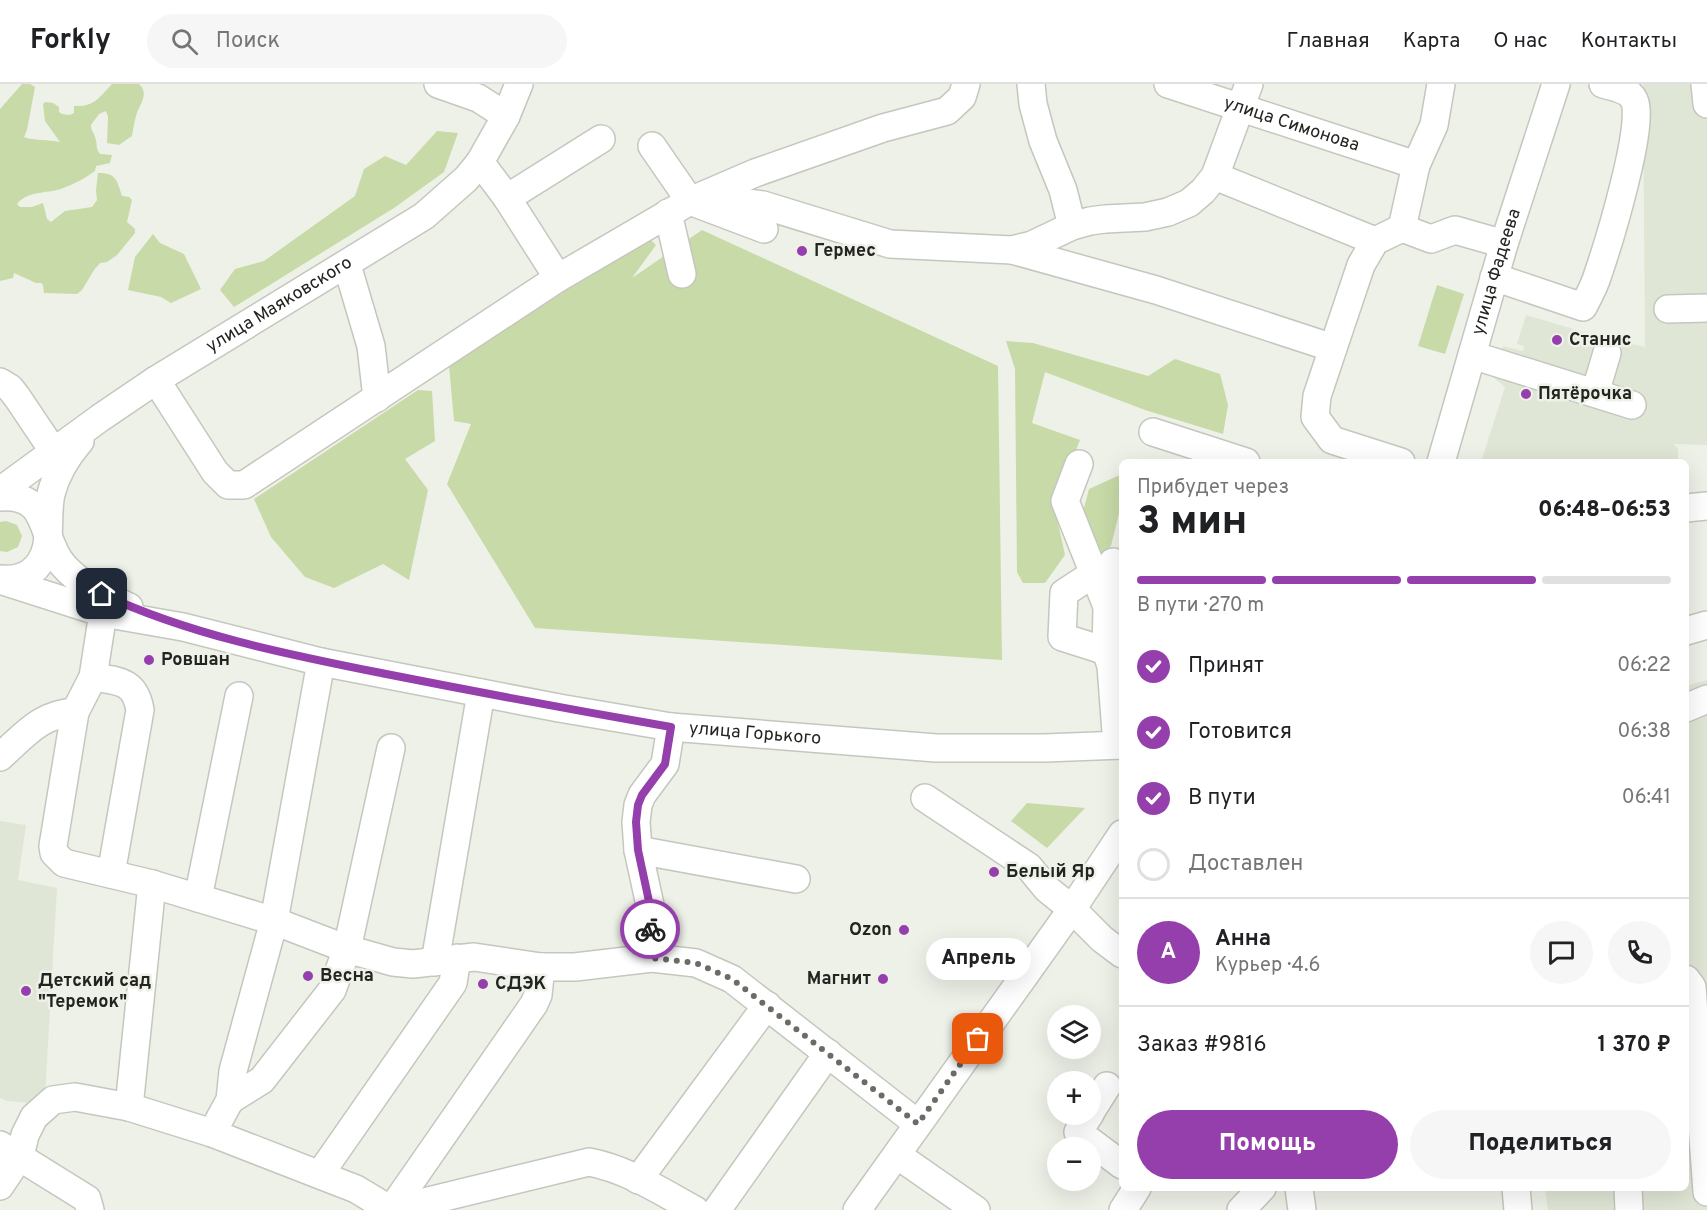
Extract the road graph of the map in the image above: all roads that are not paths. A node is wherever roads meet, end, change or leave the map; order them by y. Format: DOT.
graph roads {
  1 [pos="438,84"];
  2 [pos="519,84"];
  3 [pos="966,84"];
  4 [pos="1031,84"];
  5 [pos="1168,84"];
  6 [pos="1441,84"];
  7 [pos="1556,84"];
  8 [pos="1603,84"];
  9 [pos="1705,84"];
  10 [pos="481,91"];
  11 [pos="1244,96"];
  12 [pos="1707,104"];
  13 [pos="506,116"];
  14 [pos="601,139"];
  15 [pos="652,146"];
  16 [pos="480,162"];
  17 [pos="1416,165"];
  18 [pos="1215,176"];
  19 [pos="507,198"];
  20 [pos="679,207"];
  21 [pos="1072,226"];
  22 [pos="1401,228"];
  23 [pos="764,229"];
  24 [pos="1375,241"];
  25 [pos="1504,244"];
  26 [pos="1012,250"];
  27 [pos="347,265"];
  28 [pos="681,274"];
  29 [pos="1494,277"];
  30 [pos="558,278"];
  31 [pos="1707,308"];
  32 [pos="1668,309"];
  33 [pos="1332,348"];
  34 [pos="1607,352"];
  35 [pos="1472,355"];
  36 [pos="156,380"];
  37 [pos="0,382"];
  38 [pos="1595,393"];
  39 [pos="377,398"];
  40 [pos="1632,405"];
  41 [pos="100,418"];
  42 [pos="1153,432"];
  43 [pos="54,452"];
  44 [pos="1237,459"];
  45 [pos="1392,459"];
  46 [pos="1442,459"];
  47 [pos="1079,464"];
  48 [pos="0,491"];
  49 [pos="0,496"];
  50 [pos="1707,506"];
  51 [pos="1689,508"];
  52 [pos="48,533"];
  53 [pos="1119,564"];
  54 [pos="1093,574"];
  55 [pos="0,580"];
  56 [pos="1107,608"];
  57 [pos="103,613"];
  58 [pos="1707,624"];
  59 [pos="183,627"];
  60 [pos="1689,630"];
  61 [pos="1106,651"];
  62 [pos="321,662"];
  63 [pos="93,677"];
  64 [pos="481,693"];
  65 [pos="239,696"];
  66 [pos="1707,699"];
  67 [pos="1689,707"];
  68 [pos="75,712"];
  69 [pos="671,727"];
  70 [pos="1119,736"];
  71 [pos="1119,745"];
  72 [pos="391,748"];
  73 [pos="0,757"];
  74 [pos="925,798"];
  75 [pos="1119,844"];
  76 [pos="638,850"];
  77 [pos="111,874"];
  78 [pos="796,879"];
  79 [pos="152,884"];
  80 [pos="198,898"];
  81 [pos="1072,909"];
  82 [pos="274,921"];
  83 [pos="347,949"];
  84 [pos="1119,952"];
  85 [pos="652,958"];
  86 [pos="446,960"];
  87 [pos="541,967"];
  88 [pos="1689,983"];
  89 [pos="767,1005"];
  90 [pos="828,1053"];
  91 [pos="1107,1086"];
  92 [pos="1101,1096"];
  93 [pos="230,1100"];
  94 [pos="129,1107"];
  95 [pos="918,1124"];
  96 [pos="1083,1125"];
  97 [pos="212,1132"];
  98 [pos="10,1150"];
  99 [pos="897,1155"];
  100 [pos="1119,1163"];
  101 [pos="320,1174"];
  102 [pos="638,1180"];
  103 [pos="0,1186"];
  104 [pos="1259,1191"];
  105 [pos="1299,1191"];
  106 [pos="1516,1191"];
  107 [pos="1628,1191"];
  108 [pos="1707,1192"];
  109 [pos="665,1203"];
  110 [pos="90,1210"];
  111 [pos="391,1210"];
  112 [pos="695,1210"];
  113 [pos="717,1210"];
  114 [pos="857,1210"];
  115 [pos="976,1210"];
  116 [pos="1241,1210"];
  117 [pos="1302,1210"];
  118 [pos="1518,1210"];
  119 [pos="1629,1210"];
  1 -- 10 [label="street"];
  2 -- 13 [label="street, улица Маяковского"];
  3 -- 20 [label="street"];
  4 -- 21 [label="street"];
  5 -- 11 [label="street, улица Симонова"];
  6 -- 17 [label="street"];
  7 -- 25 [label="street, улица Фадеева"];
  8 -- 29 [label="street"];
  9 -- 12 [label="street"];
  10 -- 13 [label="street"];
  11 -- 17 [label="street, улица Симонова"];
  11 -- 18 [label="street"];
  13 -- 16 [label="street, улица Маяковского"];
  14 -- 19 [label="street"];
  15 -- 20 [label="street"];
  16 -- 19 [label="street"];
  16 -- 27 [label="street, улица Маяковского"];
  17 -- 22 [label="street"];
  18 -- 21 [label="street"];
  18 -- 24 [label="street"];
  19 -- 30 [label="street"];
  20 -- 23 [label="street"];
  20 -- 26 [label="street"];
  20 -- 28 [label="street"];
  20 -- 30 [label="street"];
  21 -- 26 [label="street"];
  22 -- 24 [label="street"];
  22 -- 25 [label="street"];
  24 -- 33 [label="street"];
  25 -- 29 [label="street, улица Фадеева"];
  26 -- 33 [label="street"];
  27 -- 36 [label="street, улица Маяковского"];
  27 -- 39 [label="street"];
  29 -- 35 [label="street, улица Фадеева"];
  30 -- 39 [label="street"];
  31 -- 32 [label="street"];
  33 -- 45 [label="street"];
  34 -- 38 [label="street"];
  35 -- 38 [label="street"];
  35 -- 46 [label="street, улица Фадеева"];
  36 -- 39 [label="street"];
  36 -- 41 [label="street, улица Маяковского"];
  37 -- 43 [label="street"];
  38 -- 40 [label="street"];
  41 -- 43 [label="street, улица Маяковского"];
  41 -- 52 [label="street"];
  42 -- 44 [label="street"];
  43 -- 48 [label="street, улица Маяковского"];
  47 -- 54 [label="street"];
  49 -- 52 [label="street, улица Горького"];
  50 -- 51 [label="street"];
  52 -- 55 [label="street"];
  52 -- 59 [label="street, улица Горького"];
  53 -- 56 [label="street"];
  54 -- 56 [label="street"];
  54 -- 61 [label="street"];
  55 -- 57 [label="street, улица Горького"];
  56 -- 61 [label="street"];
  57 -- 59 [label="street, улица Горького"];
  57 -- 63 [label="street"];
  58 -- 60 [label="street"];
  59 -- 62 [label="street, улица Горького"];
  61 -- 70 [label="street"];
  62 -- 64 [label="street, улица Горького"];
  62 -- 82 [label="street"];
  63 -- 68 [label="street"];
  63 -- 77 [label="street"];
  64 -- 69 [label="street, улица Горького"];
  64 -- 86 [label="street"];
  65 -- 80 [label="street"];
  66 -- 67 [label="street"];
  68 -- 73 [label="street"];
  68 -- 77 [label="street"];
  69 -- 71 [label="street, улица Горького"];
  69 -- 76 [label="street"];
  72 -- 83 [label="street"];
  74 -- 81 [label="street"];
  75 -- 81 [label="street"];
  76 -- 78 [label="street"];
  76 -- 85 [label="street"];
  77 -- 79 [label="street"];
  79 -- 80 [label="street"];
  79 -- 94 [label="street"];
  80 -- 82 [label="street"];
  81 -- 84 [label="street"];
  81 -- 95 [label="street"];
  82 -- 83 [label="street"];
  82 -- 93 [label="street"];
  83 -- 86 [label="street"];
  83 -- 93 [label="street"];
  85 -- 87 [label="street"];
  85 -- 89 [label="street"];
  86 -- 87 [label="street"];
  86 -- 101 [label="street"];
  87 -- 111 [label="street"];
  88 -- 108 [label="street"];
  89 -- 90 [label="street"];
  89 -- 102 [label="street"];
  90 -- 95 [label="street"];
  90 -- 113 [label="street"];
  91 -- 92 [label="street"];
  93 -- 97 [label="street"];
  94 -- 97 [label="street"];
  94 -- 98 [label="street"];
  95 -- 99 [label="street"];
  96 -- 100 [label="street"];
  97 -- 101 [label="street"];
  98 -- 103 [label="street"];
  98 -- 110 [label="street"];
  99 -- 114 [label="street"];
  99 -- 115 [label="street"];
  101 -- 111 [label="street"];
  102 -- 109 [label="street"];
  102 -- 111 [label="street"];
  104 -- 116 [label="street"];
  105 -- 117 [label="street"];
  106 -- 118 [label="street"];
  107 -- 119 [label="street"];
  109 -- 112 [label="street"];
}
